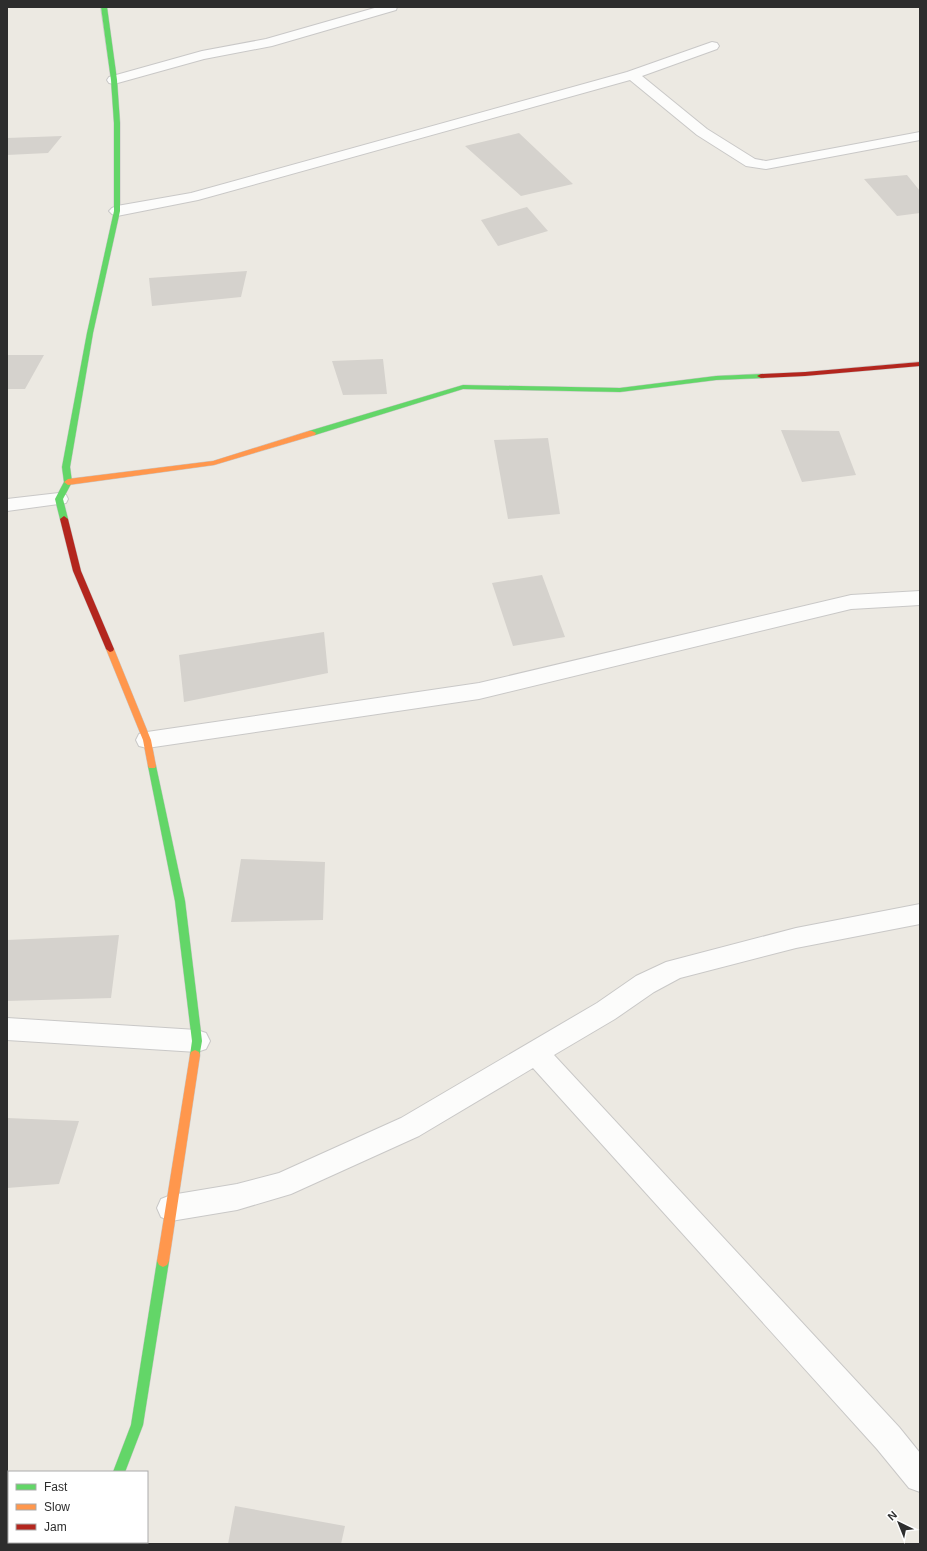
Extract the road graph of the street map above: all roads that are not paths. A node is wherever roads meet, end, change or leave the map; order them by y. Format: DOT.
graph roads {
  1 [pos="104,7"];
  2 [pos="391,7"];
  3 [pos="712,46"];
  4 [pos="632,75"];
  5 [pos="114,80"];
  6 [pos="920,136"];
  7 [pos="117,211"];
  8 [pos="920,364"];
  9 [pos="68,482"];
  10 [pos="59,499"];
  11 [pos="7,505"];
  12 [pos="920,598"];
  13 [pos="147,740"];
  14 [pos="920,914"];
  15 [pos="7,1029"];
  16 [pos="198,1041"];
  17 [pos="535,1052"];
  18 [pos="171,1208"];
  19 [pos="118,1471"];
  20 [pos="920,1476"];
  1 -- 5 [label="street"];
  2 -- 5 [label="street"];
  3 -- 4 [label="street"];
  4 -- 6 [label="street"];
  4 -- 7 [label="street"];
  5 -- 7 [label="street"];
  7 -- 9 [label="street"];
  8 -- 9 [label="street"];
  9 -- 10 [label="street"];
  10 -- 11 [label="street"];
  10 -- 13 [label="street"];
  12 -- 13 [label="street"];
  13 -- 16 [label="street"];
  14 -- 17 [label="street"];
  15 -- 16 [label="street"];
  16 -- 18 [label="street"];
  17 -- 18 [label="street"];
  17 -- 20 [label="street"];
  18 -- 19 [label="street"];
}
